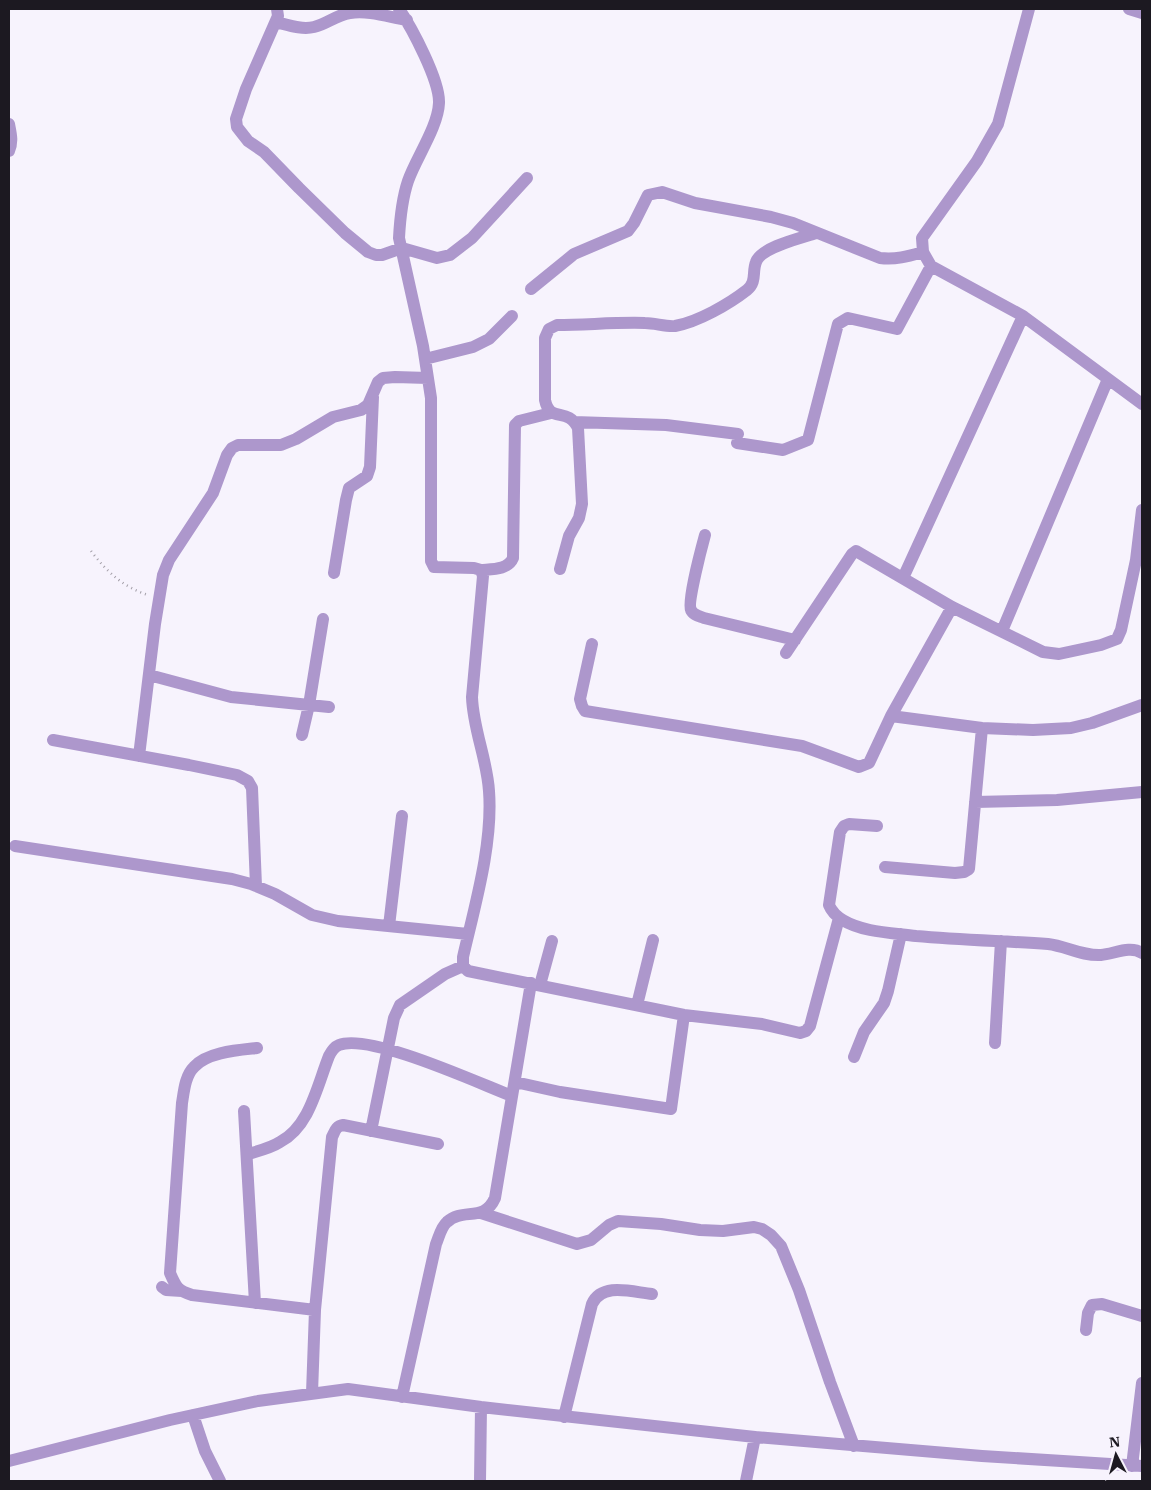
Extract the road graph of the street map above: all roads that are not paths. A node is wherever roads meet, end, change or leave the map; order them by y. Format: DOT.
graph roads {
  1 [pos="276,9"];
  2 [pos="399,9"];
  3 [pos="1029,9"];
  4 [pos="1129,9"];
  5 [pos="1142,13"];
  6 [pos="407,20"];
  7 [pos="276,22"];
  8 [pos="9,124"];
  9 [pos="9,151"];
  10 [pos="527,178"];
  11 [pos="816,232"];
  12 [pos="924,252"];
  13 [pos="403,254"];
  14 [pos="931,266"];
  15 [pos="531,289"];
  16 [pos="512,316"];
  17 [pos="1023,316"];
  18 [pos="425,359"];
  19 [pos="428,378"];
  20 [pos="1108,379"];
  21 [pos="373,392"];
  22 [pos="1142,404"];
  23 [pos="551,413"];
  24 [pos="574,422"];
  25 [pos="1142,510"];
  26 [pos="705,535"];
  27 [pos="1139,561"];
  28 [pos="560,569"];
  29 [pos="480,570"];
  30 [pos="334,573"];
  31 [pos="903,578"];
  32 [pos="952,606"];
  33 [pos="323,619"];
  34 [pos="1002,631"];
  35 [pos="795,640"];
  36 [pos="592,644"];
  37 [pos="786,654"];
  38 [pos="149,675"];
  39 [pos="309,705"];
  40 [pos="1142,705"];
  41 [pos="329,707"];
  42 [pos="891,716"];
  43 [pos="982,728"];
  44 [pos="302,734"];
  45 [pos="53,740"];
  46 [pos="139,756"];
  47 [pos="1142,792"];
  48 [pos="976,802"];
  49 [pos="402,816"];
  50 [pos="877,826"];
  51 [pos="14,846"];
  52 [pos="885,867"];
  53 [pos="256,886"];
  54 [pos="840,918"];
  55 [pos="389,926"];
  56 [pos="468,934"];
  57 [pos="901,934"];
  58 [pos="653,940"];
  59 [pos="552,941"];
  60 [pos="1000,941"];
  61 [pos="1142,954"];
  62 [pos="463,966"];
  63 [pos="535,984"];
  64 [pos="637,1005"];
  65 [pos="684,1015"];
  66 [pos="995,1043"];
  67 [pos="257,1048"];
  68 [pos="388,1048"];
  69 [pos="854,1057"];
  70 [pos="515,1082"];
  71 [pos="512,1096"];
  72 [pos="244,1111"];
  73 [pos="370,1131"];
  74 [pos="438,1144"];
  75 [pos="248,1154"];
  76 [pos="481,1213"];
  77 [pos="162,1287"];
  78 [pos="182,1291"];
  79 [pos="652,1294"];
  80 [pos="255,1303"];
  81 [pos="315,1310"];
  82 [pos="1142,1316"];
  83 [pos="1086,1330"];
  84 [pos="1142,1383"];
  85 [pos="312,1393"];
  86 [pos="402,1397"];
  87 [pos="481,1407"];
  88 [pos="193,1415"];
  89 [pos="564,1417"];
  90 [pos="754,1437"];
  91 [pos="854,1446"];
  92 [pos="9,1460"];
  93 [pos="1137,1466"];
  94 [pos="220,1481"];
  95 [pos="480,1481"];
  96 [pos="746,1481"];
  1 -- 7 [label="street"];
  2 -- 6 [label="street"];
  3 -- 12 [label="street"];
  4 -- 5 [label="street"];
  6 -- 7 [label="street"];
  6 -- 13 [label="street"];
  7 -- 13 [label="street"];
  8 -- 9 [label="street"];
  10 -- 13 [label="street"];
  11 -- 12 [label="street"];
  11 -- 15 [label="street"];
  11 -- 23 [label="street"];
  12 -- 14 [label="street"];
  13 -- 18 [label="street"];
  14 -- 17 [label="street"];
  14 -- 24 [label="street"];
  16 -- 18 [label="street"];
  17 -- 20 [label="street"];
  17 -- 31 [label="street"];
  18 -- 19 [label="street"];
  19 -- 21 [label="street"];
  19 -- 29 [label="street"];
  20 -- 22 [label="street"];
  20 -- 34 [label="street"];
  21 -- 30 [label="street"];
  21 -- 38 [label="street"];
  23 -- 24 [label="street"];
  23 -- 29 [label="street"];
  24 -- 28 [label="street"];
  25 -- 27 [label="street"];
  26 -- 35 [label="street"];
  27 -- 34 [label="street"];
  29 -- 56 [label="street"];
  31 -- 32 [label="street"];
  31 -- 35 [label="street"];
  32 -- 34 [label="street"];
  32 -- 42 [label="street"];
  33 -- 39 [label="street"];
  35 -- 37 [label="street"];
  36 -- 42 [label="street"];
  38 -- 39 [label="street"];
  38 -- 46 [label="street"];
  39 -- 41 [label="street"];
  39 -- 44 [label="street"];
  40 -- 43 [label="street"];
  42 -- 43 [label="street"];
  43 -- 48 [label="street"];
  45 -- 46 [label="street"];
  46 -- 53 [label="street"];
  47 -- 48 [label="street"];
  48 -- 52 [label="street"];
  49 -- 55 [label="street"];
  50 -- 54 [label="street"];
  51 -- 53 [label="street"];
  53 -- 55 [label="street"];
  54 -- 57 [label="street"];
  54 -- 65 [label="street"];
  55 -- 56 [label="street"];
  56 -- 62 [label="street"];
  57 -- 60 [label="street"];
  57 -- 69 [label="street"];
  58 -- 64 [label="street"];
  59 -- 63 [label="street"];
  60 -- 61 [label="street"];
  60 -- 66 [label="street"];
  62 -- 63 [label="street"];
  62 -- 68 [label="street"];
  63 -- 64 [label="street"];
  63 -- 70 [label="street"];
  64 -- 65 [label="street"];
  65 -- 70 [label="street"];
  67 -- 78 [label="street"];
  68 -- 71 [label="street"];
  68 -- 73 [label="street"];
  68 -- 75 [label="street"];
  70 -- 71 [label="street"];
  71 -- 76 [label="street"];
  72 -- 75 [label="street"];
  73 -- 74 [label="street"];
  73 -- 81 [label="street"];
  75 -- 80 [label="street"];
  76 -- 86 [label="street"];
  76 -- 91 [label="street"];
  77 -- 78 [label="street"];
  78 -- 80 [label="street"];
  79 -- 89 [label="street"];
  80 -- 81 [label="street"];
  81 -- 85 [label="street"];
  82 -- 83 [label="street"];
  84 -- 93 [label="street"];
  85 -- 86 [label="street"];
  85 -- 88 [label="street"];
  86 -- 87 [label="street"];
  87 -- 89 [label="street"];
  87 -- 95 [label="street"];
  88 -- 92 [label="street"];
  88 -- 94 [label="street"];
  89 -- 90 [label="street"];
  90 -- 91 [label="street"];
  90 -- 96 [label="street"];
  91 -- 93 [label="street"];
}
